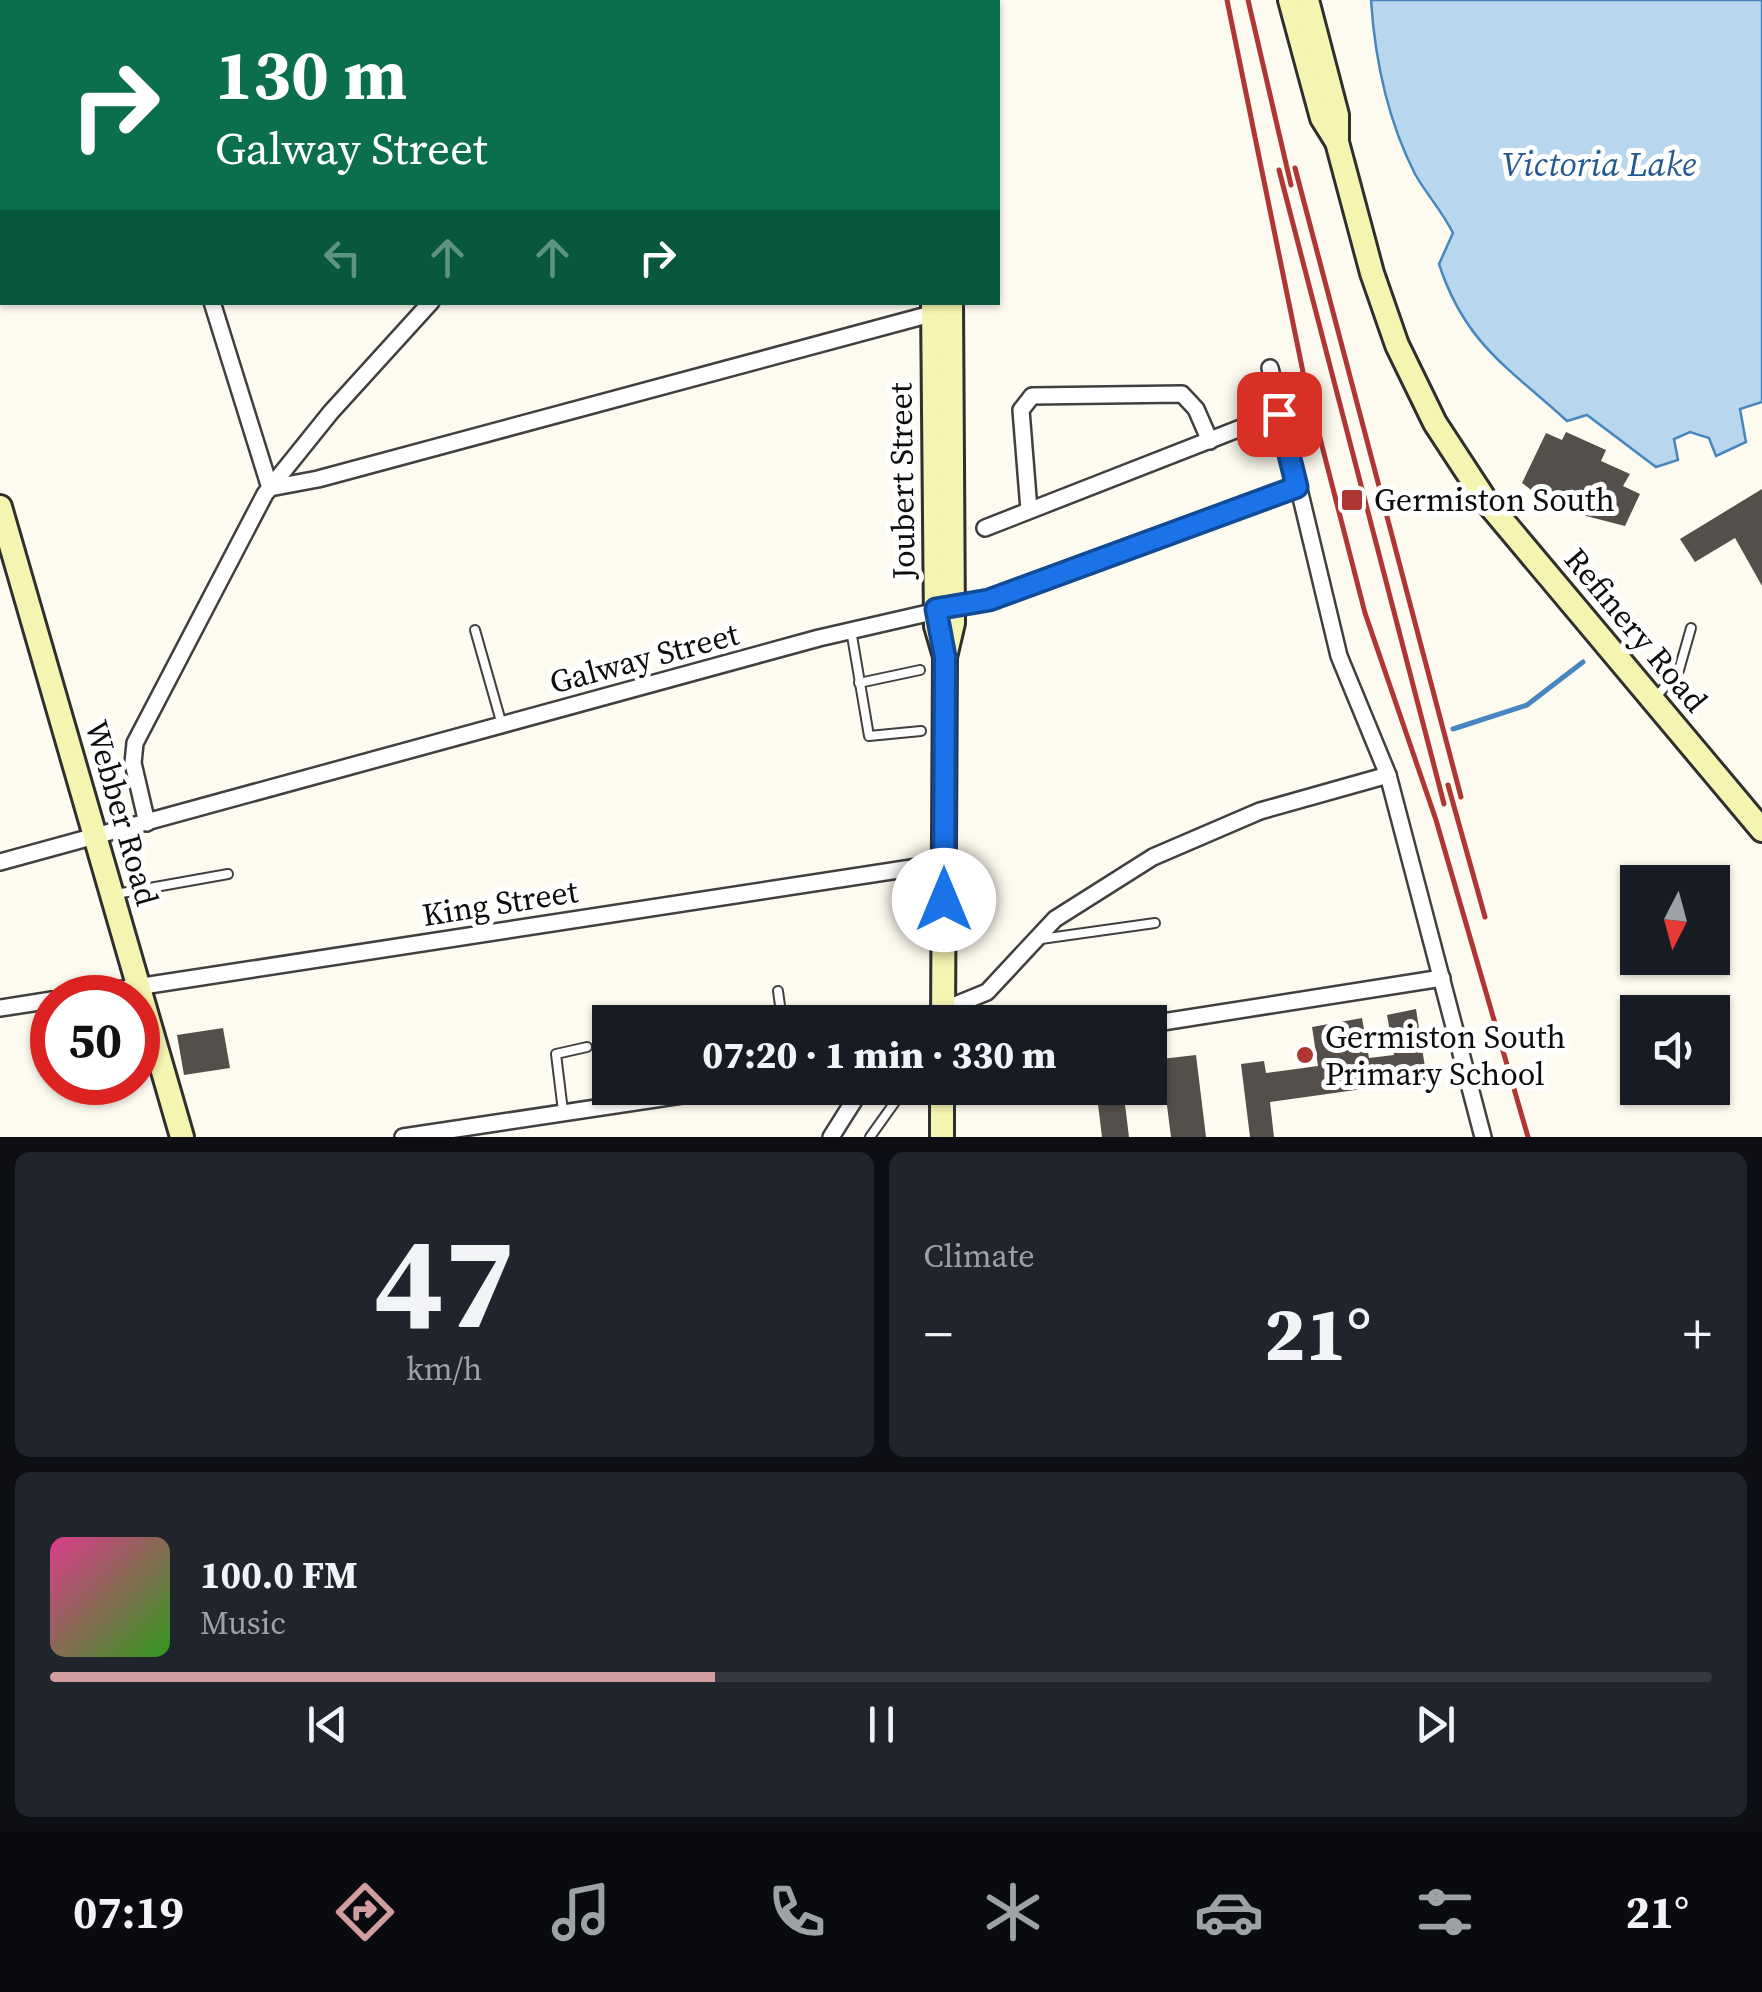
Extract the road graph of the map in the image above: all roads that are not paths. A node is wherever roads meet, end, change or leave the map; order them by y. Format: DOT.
graph roads {
  1 [pos="1290,0"];
  2 [pos="1308,0"];
  3 [pos="1337,142"];
  4 [pos="213,305"];
  5 [pos="428,305"];
  6 [pos="942,307"];
  7 [pos="1270,368"];
  8 [pos="1279,414"];
  9 [pos="1210,441"];
  10 [pos="1297,487"];
  11 [pos="270,488"];
  12 [pos="0,507"];
  13 [pos="1029,510"];
  14 [pos="985,528"];
  15 [pos="944,608"];
  16 [pos="1690,628"];
  17 [pos="474,630"];
  18 [pos="851,630"];
  19 [pos="920,670"];
  20 [pos="859,683"];
  21 [pos="1653,700"];
  22 [pos="502,725"];
  23 [pos="921,730"];
  24 [pos="1388,774"];
  25 [pos="147,823"];
  26 [pos="1760,832"];
  27 [pos="94,835"];
  28 [pos="0,862"];
  29 [pos="944,863"];
  30 [pos="228,874"];
  31 [pos="112,894"];
  32 [pos="1155,923"];
  33 [pos="1036,940"];
  34 [pos="135,975"];
  35 [pos="1442,978"];
  36 [pos="160,983"];
  37 [pos="778,991"];
  38 [pos="30,1003"];
  39 [pos="780,1005"];
  40 [pos="943,1005"];
  41 [pos="963,1005"];
  42 [pos="0,1008"];
  43 [pos="1167,1021"];
  44 [pos="587,1047"];
  45 [pos="160,1062"];
  46 [pos="616,1105"];
  47 [pos="851,1105"];
  48 [pos="893,1105"];
  49 [pos="942,1105"];
  50 [pos="563,1113"];
  51 [pos="182,1137"];
  52 [pos="404,1137"];
  53 [pos="830,1137"];
  54 [pos="870,1137"];
  55 [pos="942,1137"];
  56 [pos="1483,1137"];
  1 -- 3 [label="main road"];
  2 -- 3 [label="main road"];
  3 -- 21 [label="main road, Refinery Road"];
  4 -- 11 [label="street"];
  5 -- 11 [label="street"];
  6 -- 11 [label="street"];
  6 -- 15 [label="main road, Joubert Street"];
  7 -- 8 [label="street"];
  8 -- 9 [label="street"];
  8 -- 10 [label="street"];
  9 -- 13 [label="street"];
  9 -- 13 [label="street"];
  10 -- 15 [label="street, Galway Street"];
  10 -- 24 [label="street"];
  11 -- 25 [label="street"];
  12 -- 27 [label="main road, Webber Road"];
  13 -- 14 [label="street"];
  15 -- 18 [label="street, Galway Street"];
  15 -- 29 [label="main road, Joubert Street"];
  16 -- 21 [label="lane"];
  17 -- 22 [label="lane"];
  18 -- 20 [label="lane"];
  18 -- 22 [label="street, Galway Street"];
  19 -- 20 [label="lane"];
  20 -- 23 [label="lane"];
  21 -- 26 [label="main road, Refinery Road"];
  22 -- 25 [label="street, Galway Street"];
  24 -- 33 [label="street"];
  24 -- 35 [label="street"];
  25 -- 27 [label="street, Galway Street"];
  27 -- 28 [label="street, Galway Street"];
  27 -- 31 [label="main road, Webber Road"];
  29 -- 36 [label="street, King Street"];
  29 -- 40 [label="main road, Joubert Street"];
  30 -- 31 [label="lane"];
  31 -- 34 [label="main road, Webber Road"];
  32 -- 33 [label="lane"];
  33 -- 41 [label="street"];
  35 -- 43 [label="street"];
  35 -- 56 [label="street"];
  37 -- 39 [label="lane"];
  38 -- 42 [label="street"];
  44 -- 50 [label="lane"];
  45 -- 51 [label="main road, Webber Road"];
  46 -- 50 [label="street"];
  47 -- 53 [label="street"];
  48 -- 54 [label="lane"];
  49 -- 55 [label="main road"];
  50 -- 52 [label="street"];
}
